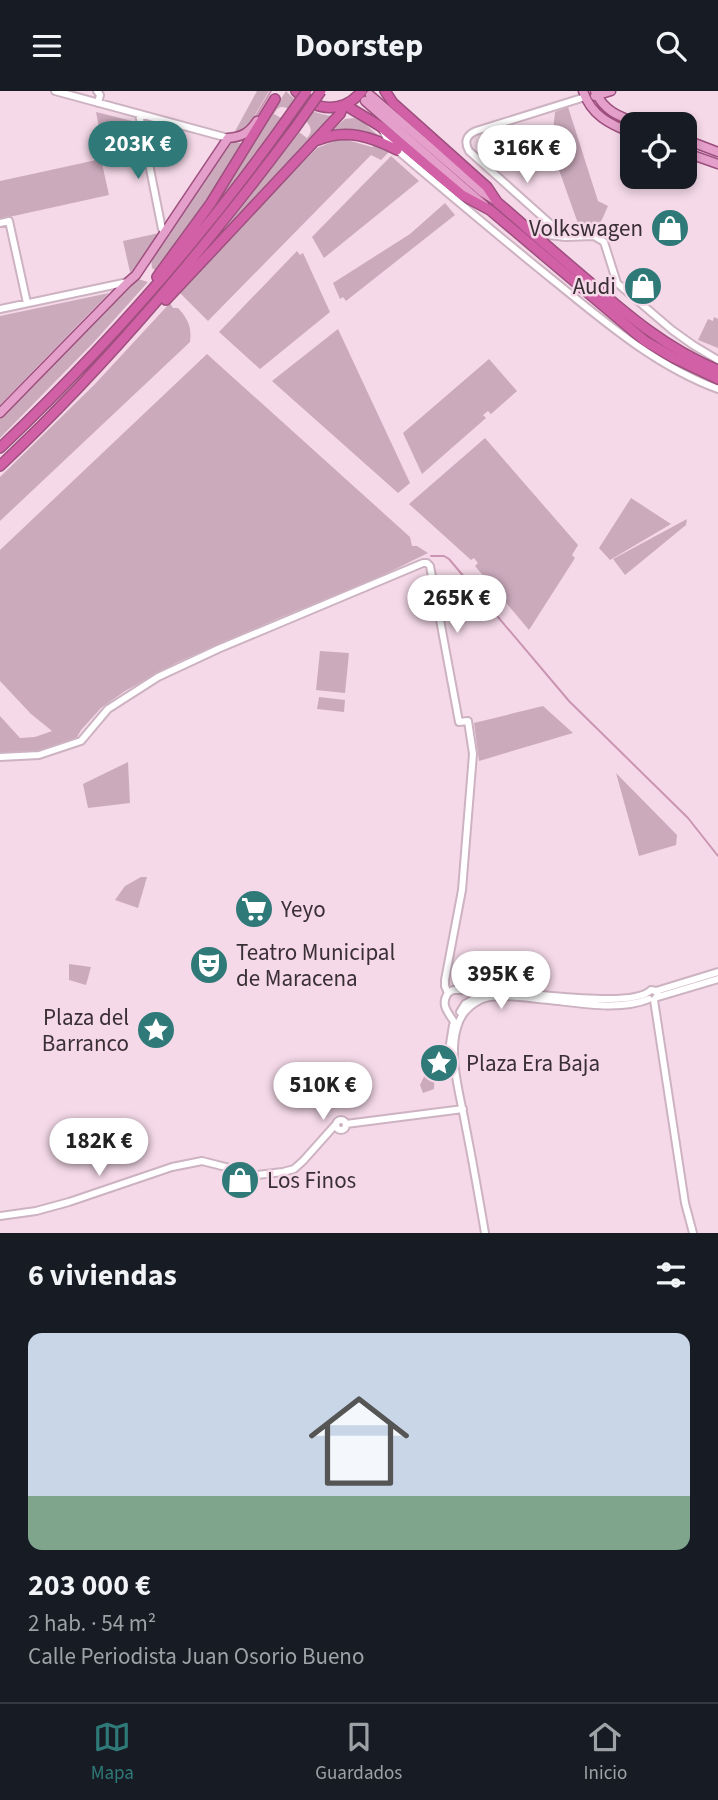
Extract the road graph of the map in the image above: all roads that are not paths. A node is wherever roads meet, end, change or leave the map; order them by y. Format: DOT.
graph roads {
  1 [pos="55,91"];
  2 [pos="91,91"];
  3 [pos="97,91"];
  4 [pos="296,91"];
  5 [pos="307,91"];
  6 [pos="321,91"];
  7 [pos="385,91"];
  8 [pos="611,91"];
  9 [pos="596,93"];
  10 [pos="584,94"];
  11 [pos="277,95"];
  12 [pos="365,96"];
  13 [pos="88,100"];
  14 [pos="98,103"];
  15 [pos="344,106"];
  16 [pos="139,114"];
  17 [pos="620,116"];
  18 [pos="380,127"];
  19 [pos="620,128"];
  20 [pos="228,138"];
  21 [pos="314,143"];
  22 [pos="697,144"];
  23 [pos="397,150"];
  24 [pos="718,152"];
  25 [pos="697,156"];
  26 [pos="717,162"];
  27 [pos="494,206"];
  28 [pos="0,223"];
  29 [pos="166,232"];
  30 [pos="532,232"];
  31 [pos="565,237"];
  32 [pos="168,281"];
  33 [pos="128,282"];
  34 [pos="26,303"];
  35 [pos="0,309"];
  36 [pos="630,328"];
  37 [pos="647,351"];
  38 [pos="718,360"];
  39 [pos="718,370"];
  40 [pos="718,379"];
  41 [pos="718,389"];
  42 [pos="0,413"];
  43 [pos="0,448"];
  44 [pos="0,466"];
  45 [pos="0,757"];
  46 [pos="718,972"];
  47 [pos="718,979"];
  48 [pos="458,991"];
  49 [pos="488,992"];
  50 [pos="448,993"];
  51 [pos="653,996"];
  52 [pos="445,1007"];
  53 [pos="464,1009"];
  54 [pos="454,1022"];
  55 [pos="454,1053"];
  56 [pos="463,1109"];
  57 [pos="0,1216"];
  58 [pos="485,1233"];
  59 [pos="693,1233"];
  1 -- 13 [label="street"];
  2 -- 13 [label="street"];
  3 -- 14 [label="street"];
  4 -- 15 [label="highway"];
  5 -- 32 [label="highway, bridge"];
  6 -- 32 [label="highway, bridge"];
  7 -- 27 [label="highway"];
  8 -- 9 [label="main road"];
  9 -- 10 [label="main road"];
  9 -- 17 [label="main road"];
  10 -- 19 [label="main road"];
  10 -- 31 [label="street"];
  11 -- 20 [label="main road"];
  11 -- 32 [label="highway"];
  12 -- 15 [label="highway"];
  12 -- 27 [label="main road"];
  13 -- 14 [label="street"];
  14 -- 16 [label="street"];
  15 -- 18 [label="highway"];
  15 -- 21 [label="highway"];
  16 -- 20 [label="street"];
  16 -- 29 [label="street"];
  18 -- 23 [label="street"];
  18 -- 27 [label="highway"];
  20 -- 29 [label="main road"];
  21 -- 23 [label="highway"];
  21 -- 32 [label="highway"];
  22 -- 24 [label="main road"];
  23 -- 37 [label="street"];
  25 -- 26 [label="main road"];
  27 -- 30 [label="highway"];
  27 -- 36 [label="highway"];
  28 -- 34 [label="street"];
  29 -- 33 [label="main road"];
  30 -- 31 [label="street"];
  30 -- 39 [label="highway"];
  31 -- 38 [label="street"];
  32 -- 43 [label="highway"];
  32 -- 44 [label="highway"];
  33 -- 34 [label="street"];
  33 -- 42 [label="main road"];
  34 -- 35 [label="street"];
  36 -- 37 [label="street"];
  36 -- 40 [label="highway"];
  37 -- 41 [label="street"];
  45 -- 50 [label="street"];
  46 -- 51 [label="street"];
  47 -- 51 [label="street"];
  48 -- 49 [label="street"];
  48 -- 50 [label="street"];
  48 -- 53 [label="street"];
  49 -- 51 [label="street"];
  49 -- 53 [label="street"];
  50 -- 52 [label="street"];
  51 -- 53 [label="street"];
  51 -- 59 [label="street"];
  52 -- 53 [label="street"];
  52 -- 54 [label="street"];
  53 -- 54 [label="street"];
  53 -- 55 [label="street"];
  54 -- 55 [label="street"];
  55 -- 56 [label="street"];
  56 -- 57 [label="street"];
  56 -- 58 [label="street"];
}
